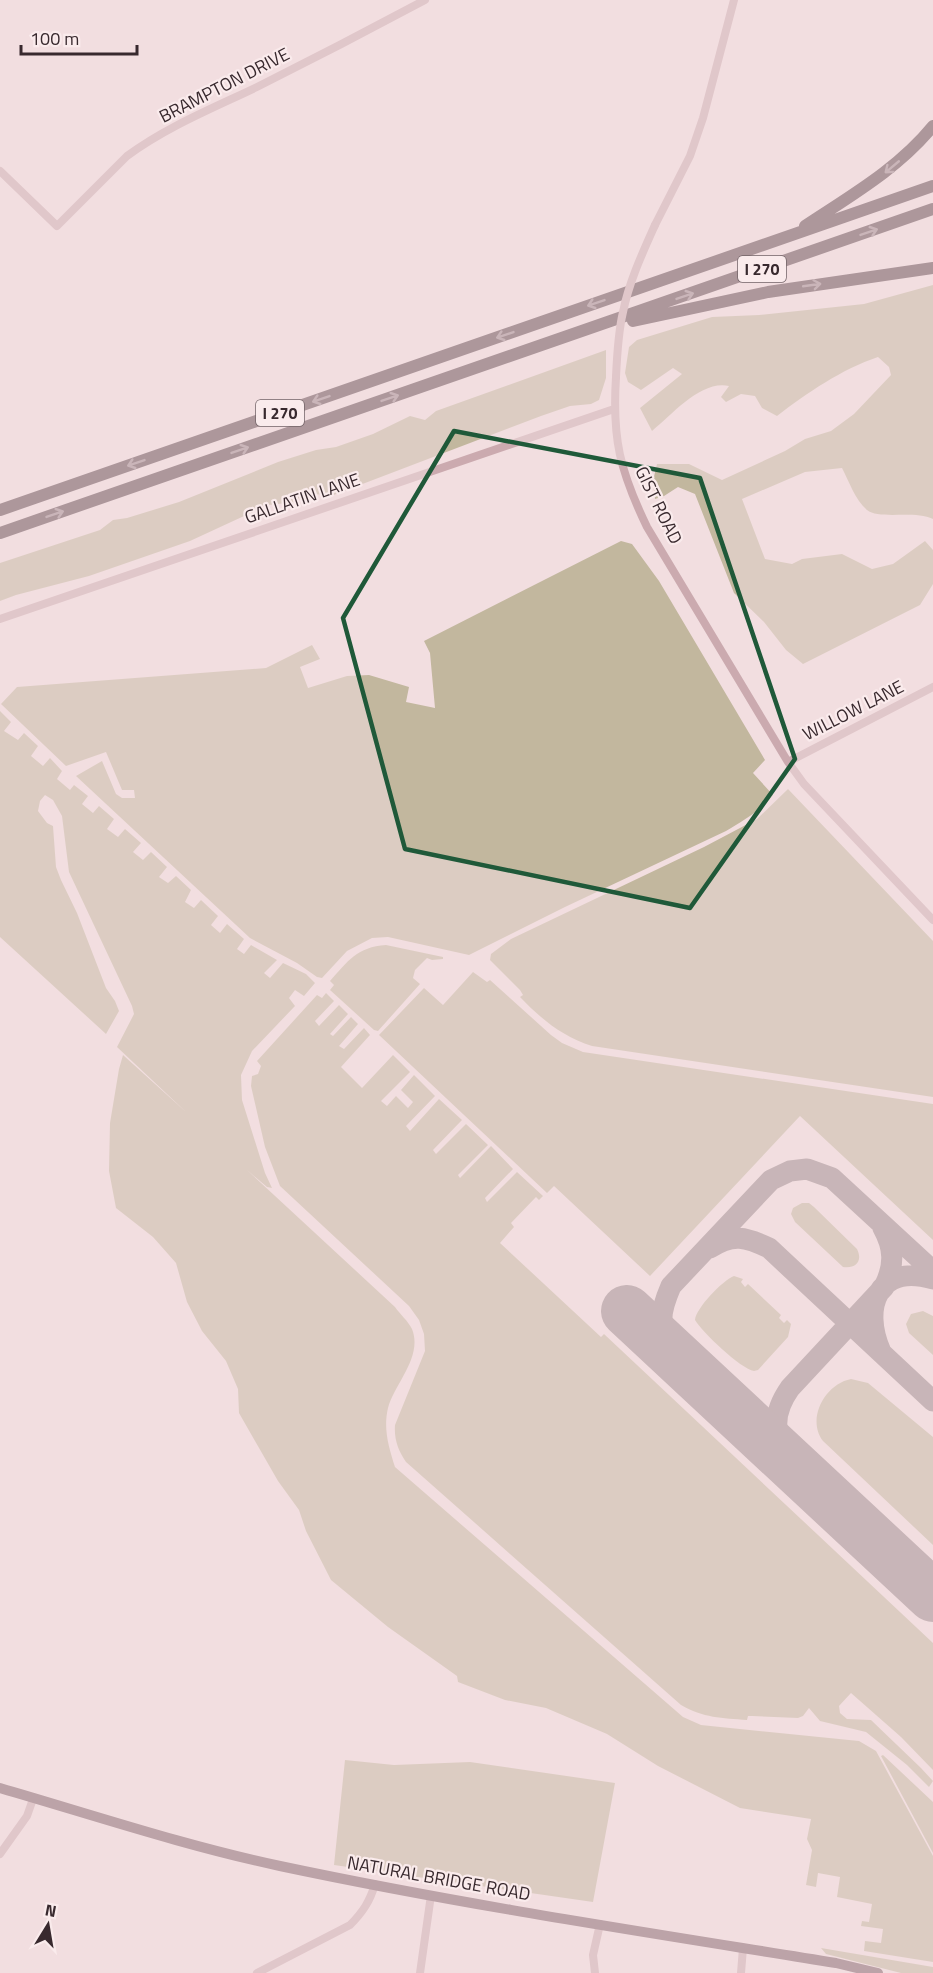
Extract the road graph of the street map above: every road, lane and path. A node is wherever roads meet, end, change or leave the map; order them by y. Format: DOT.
graph roads {
  1 [pos="424,0"];
  2 [pos="734,0"];
  3 [pos="933,126"];
  4 [pos="0,171"];
  5 [pos="933,186"];
  6 [pos="933,210"];
  7 [pos="791,236"];
  8 [pos="933,268"];
  9 [pos="590,329"];
  10 [pos="614,409"];
  11 [pos="0,510"];
  12 [pos="0,533"];
  13 [pos="0,619"];
  14 [pos="933,687"];
  15 [pos="788,762"];
  16 [pos="933,920"];
  17 [pos="0,1788"];
  18 [pos="33,1799"];
  19 [pos="0,1854"];
  20 [pos="375,1884"];
  21 [pos="431,1895"];
  22 [pos="600,1924"];
  23 [pos="743,1948"];
  24 [pos="257,1973"];
  25 [pos="420,1973"];
  26 [pos="594,1973"];
  27 [pos="741,1973"];
  28 [pos="878,1973"];
  1 -- 4 [label="street, BRAMPTON DRIVE"];
  2 -- 10 [label="street, GIST ROAD, bridge"];
  3 -- 7 [label="highway, one-way"];
  5 -- 7 [label="highway, I 270"];
  9 -- 6 [label="highway, I 270, one-way"];
  7 -- 11 [label="highway, I 270, one-way"];
  9 -- 8 [label="highway, one-way"];
  12 -- 9 [label="highway, I 270, one-way"];
  10 -- 13 [label="street, GALLATIN LANE"];
  10 -- 15 [label="street, GIST ROAD"];
  14 -- 15 [label="street, WILLOW LANE"];
  15 -- 16 [label="street, GIST ROAD"];
  17 -- 18 [label="main road, NATURAL BRIDGE ROAD"];
  18 -- 19 [label="street"];
  18 -- 20 [label="main road, NATURAL BRIDGE ROAD"];
  20 -- 21 [label="main road, NATURAL BRIDGE ROAD"];
  20 -- 24 [label="street"];
  21 -- 22 [label="main road, NATURAL BRIDGE ROAD"];
  21 -- 25 [label="street"];
  22 -- 23 [label="main road, NATURAL BRIDGE ROAD"];
  22 -- 26 [label="street"];
  23 -- 27 [label="street"];
  23 -- 28 [label="main road, NATURAL BRIDGE ROAD"];
}
